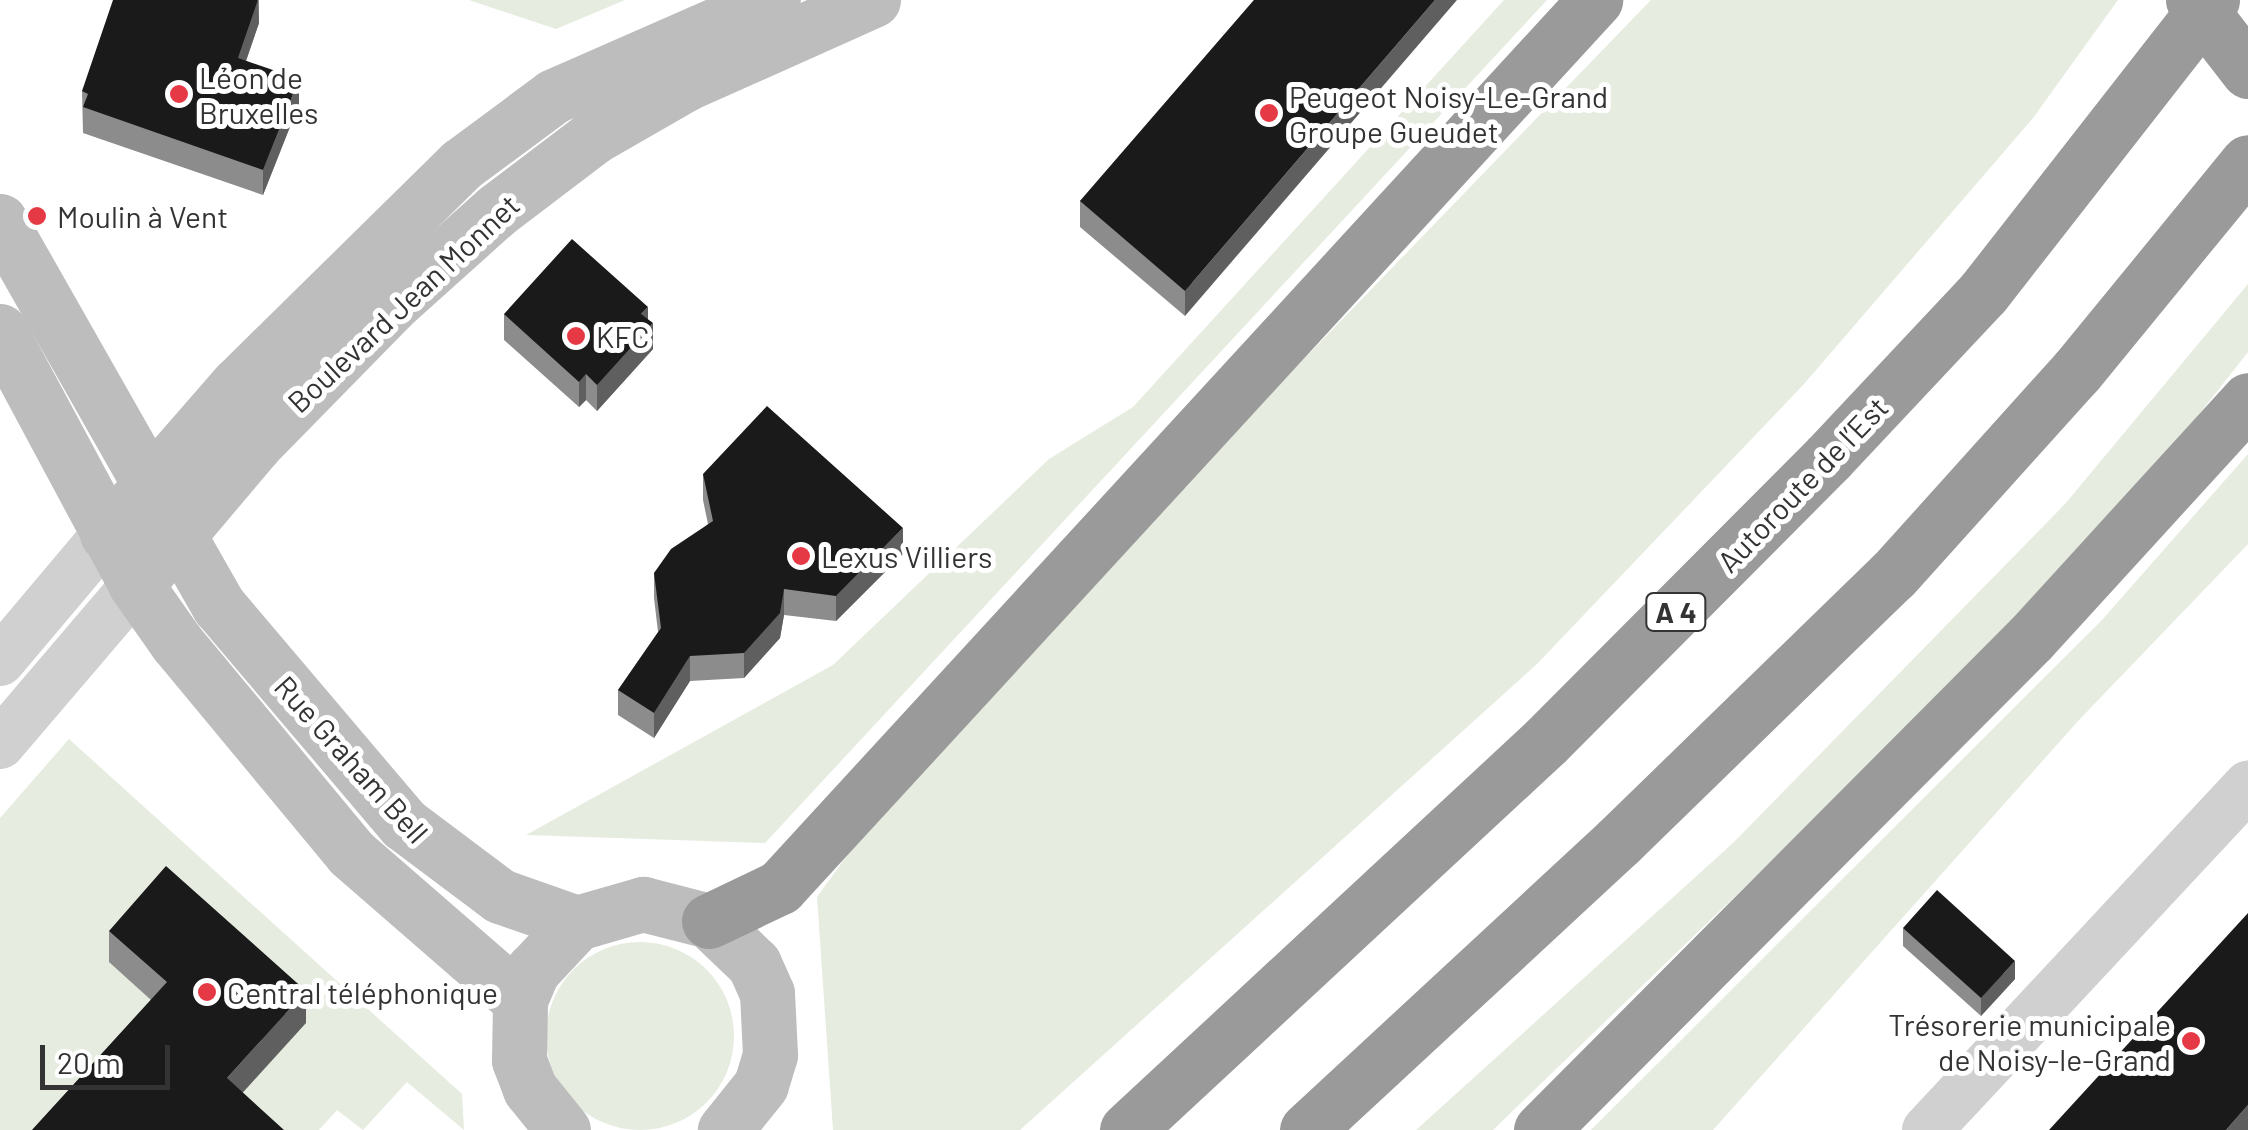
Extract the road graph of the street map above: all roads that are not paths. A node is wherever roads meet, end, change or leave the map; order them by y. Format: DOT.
graph roads {
  1 [pos="773,0"];
  2 [pos="873,0"];
  3 [pos="1595,0"];
  4 [pos="2193,0"];
  5 [pos="2212,0"];
  6 [pos="2248,71"];
  7 [pos="2248,162"];
  8 [pos="0,221"];
  9 [pos="0,331"];
  10 [pos="2248,400"];
  11 [pos="147,486"];
  12 [pos="107,534"];
  13 [pos="177,536"];
  14 [pos="136,586"];
  15 [pos="0,661"];
  16 [pos="0,744"];
  17 [pos="2248,786"];
  18 [pos="709,921"];
  19 [pos="577,923"];
  20 [pos="520,1000"];
  21 [pos="765,1107"];
  22 [pos="563,1130"];
  23 [pos="725,1130"];
  24 [pos="1127,1130"];
  25 [pos="1307,1130"];
  26 [pos="1540,1130"];
  27 [pos="1927,1130"];
  1 -- 11 [label="main road, Boulevard Jean Monnet"];
  2 -- 13 [label="main road, Boulevard Jean Monnet"];
  3 -- 18 [label="highway"];
  4 -- 6 [label="highway, bridge"];
  5 -- 24 [label="highway, Autoroute de l’Est / A 4"];
  7 -- 25 [label="highway"];
  8 -- 11 [label="main road, Rue Graham Bell"];
  9 -- 12 [label="main road, Rue Graham Bell"];
  10 -- 26 [label="highway"];
  11 -- 12 [label="main road, Boulevard Jean Monnet"];
  11 -- 13 [label="main road, Rue Graham Bell"];
  12 -- 14 [label="main road, Rue Graham Bell"];
  12 -- 15 [label="street"];
  13 -- 14 [label="main road, Boulevard Jean Monnet"];
  13 -- 19 [label="main road, Rue Graham Bell"];
  14 -- 16 [label="street"];
  14 -- 20 [label="main road, Rue Graham Bell"];
  17 -- 27 [label="street"];
  18 -- 19 [label="main road"];
  18 -- 21 [label="main road"];
  19 -- 20 [label="main road"];
  20 -- 22 [label="main road"];
  21 -- 23 [label="main road"];
}
